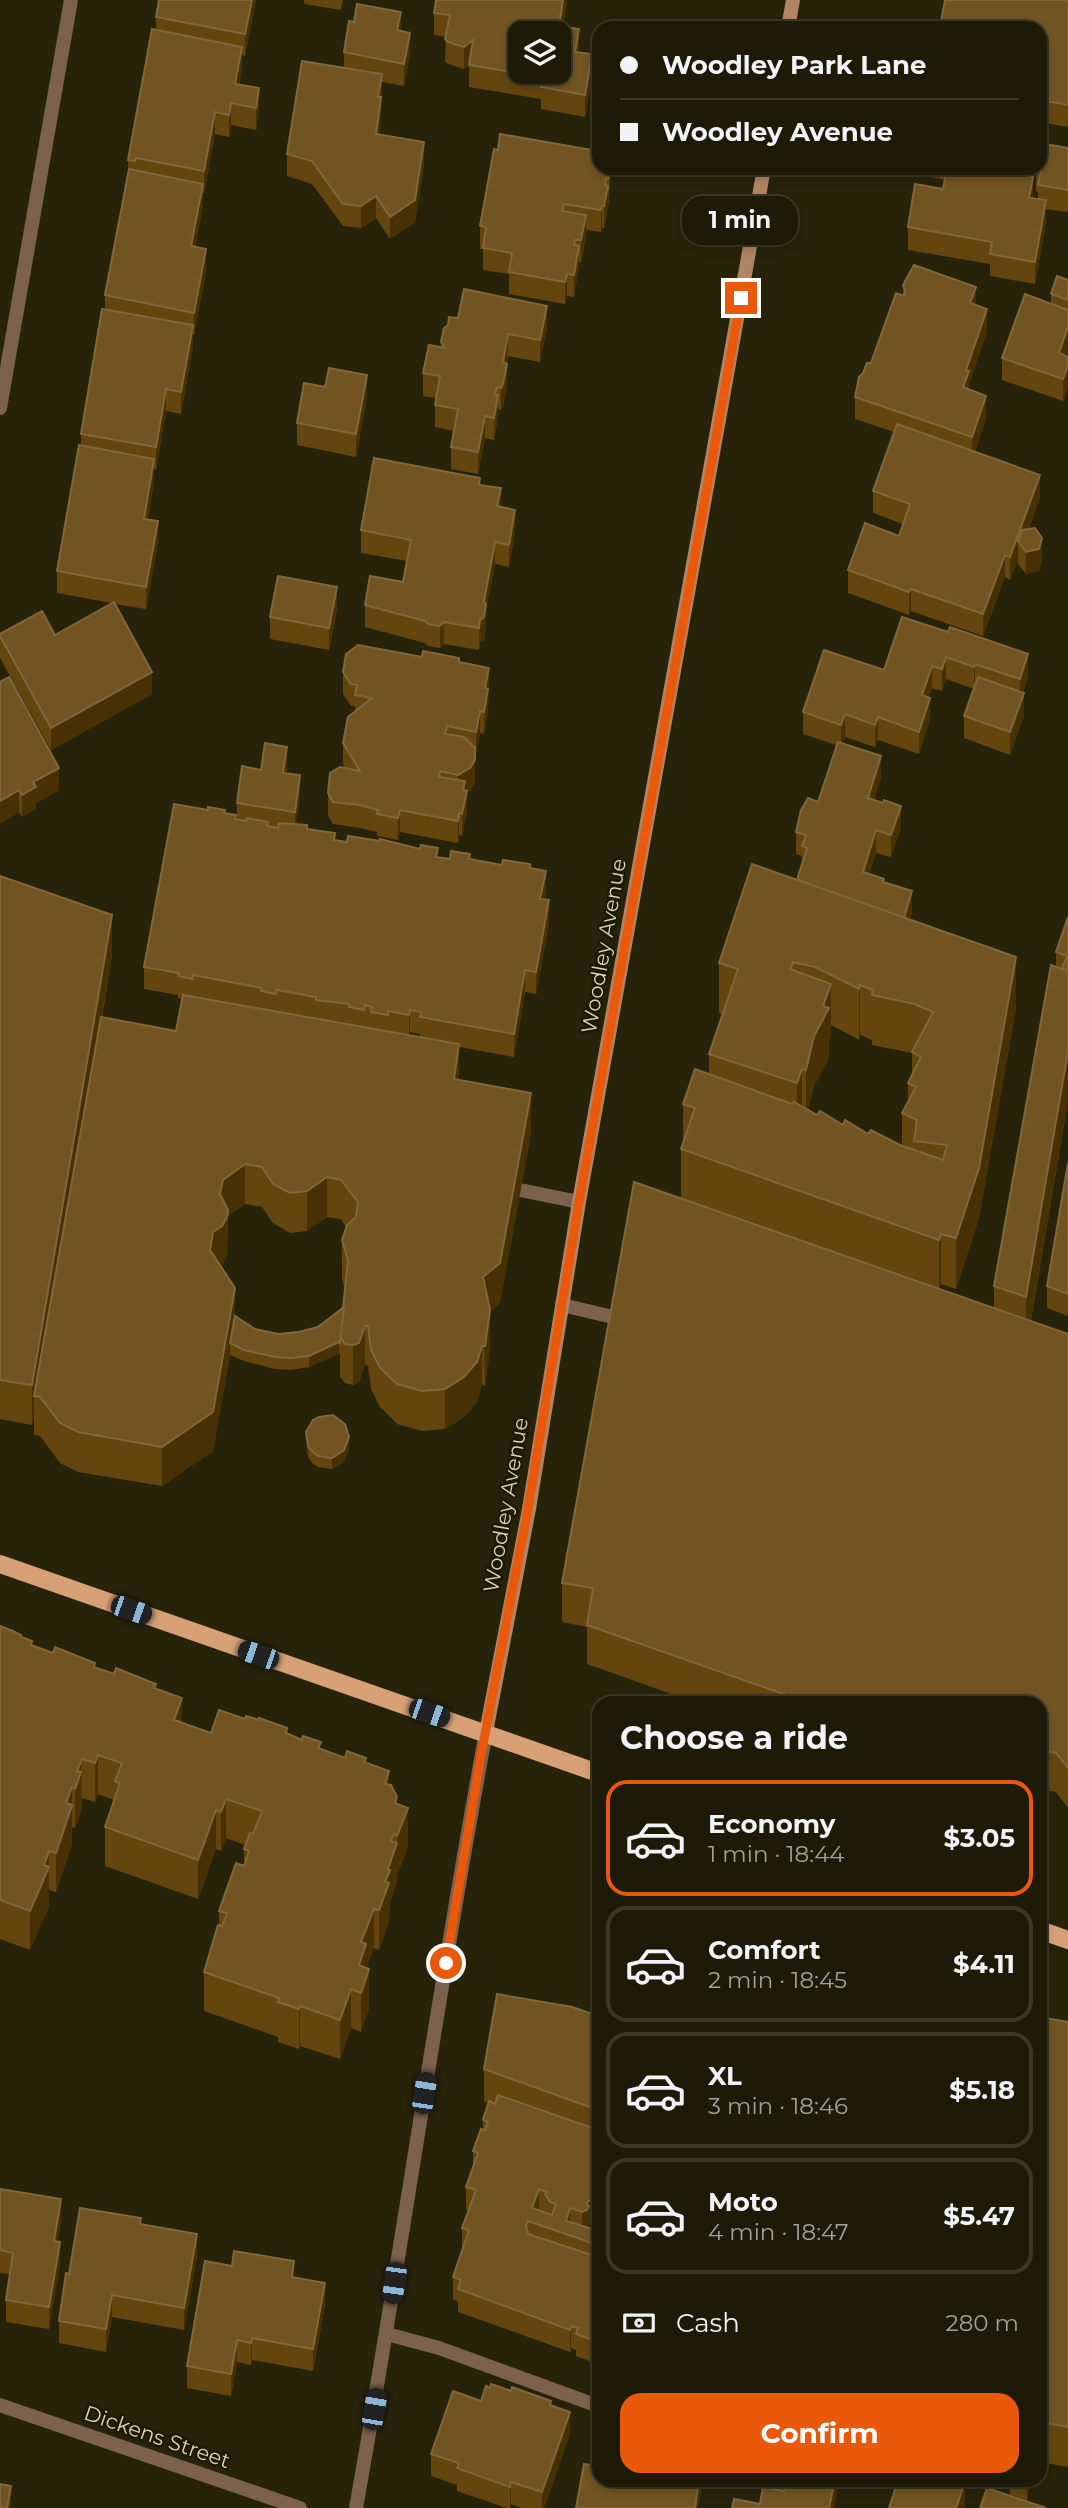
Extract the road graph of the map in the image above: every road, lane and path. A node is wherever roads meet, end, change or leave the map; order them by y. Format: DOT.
graph roads {
  1 [pos="71,0"];
  2 [pos="793,0"];
  3 [pos="789,21"];
  4 [pos="763,175"];
  5 [pos="0,408"];
  6 [pos="520,1191"];
  7 [pos="579,1202"];
  8 [pos="562,1305"];
  9 [pos="617,1318"];
  10 [pos="0,1564"];
  11 [pos="486,1732"];
  12 [pos="592,1771"];
  13 [pos="1047,1932"];
  14 [pos="1068,1940"];
  15 [pos="387,2334"];
  16 [pos="592,2404"];
  17 [pos="0,2405"];
  18 [pos="300,2508"];
  19 [pos="356,2508"];
  1 -- 5 [label="street"];
  2 -- 3 [label="street"];
  4 -- 7 [label="street, Woodley Avenue"];
  6 -- 7 [label="street"];
  7 -- 8 [label="street, Woodley Avenue"];
  8 -- 9 [label="street"];
  8 -- 11 [label="street, Woodley Avenue"];
  10 -- 11 [label="main road"];
  11 -- 12 [label="main road"];
  11 -- 15 [label="street"];
  13 -- 14 [label="main road"];
  15 -- 16 [label="street"];
  15 -- 19 [label="street"];
  17 -- 18 [label="street, Dickens Street"];
}
